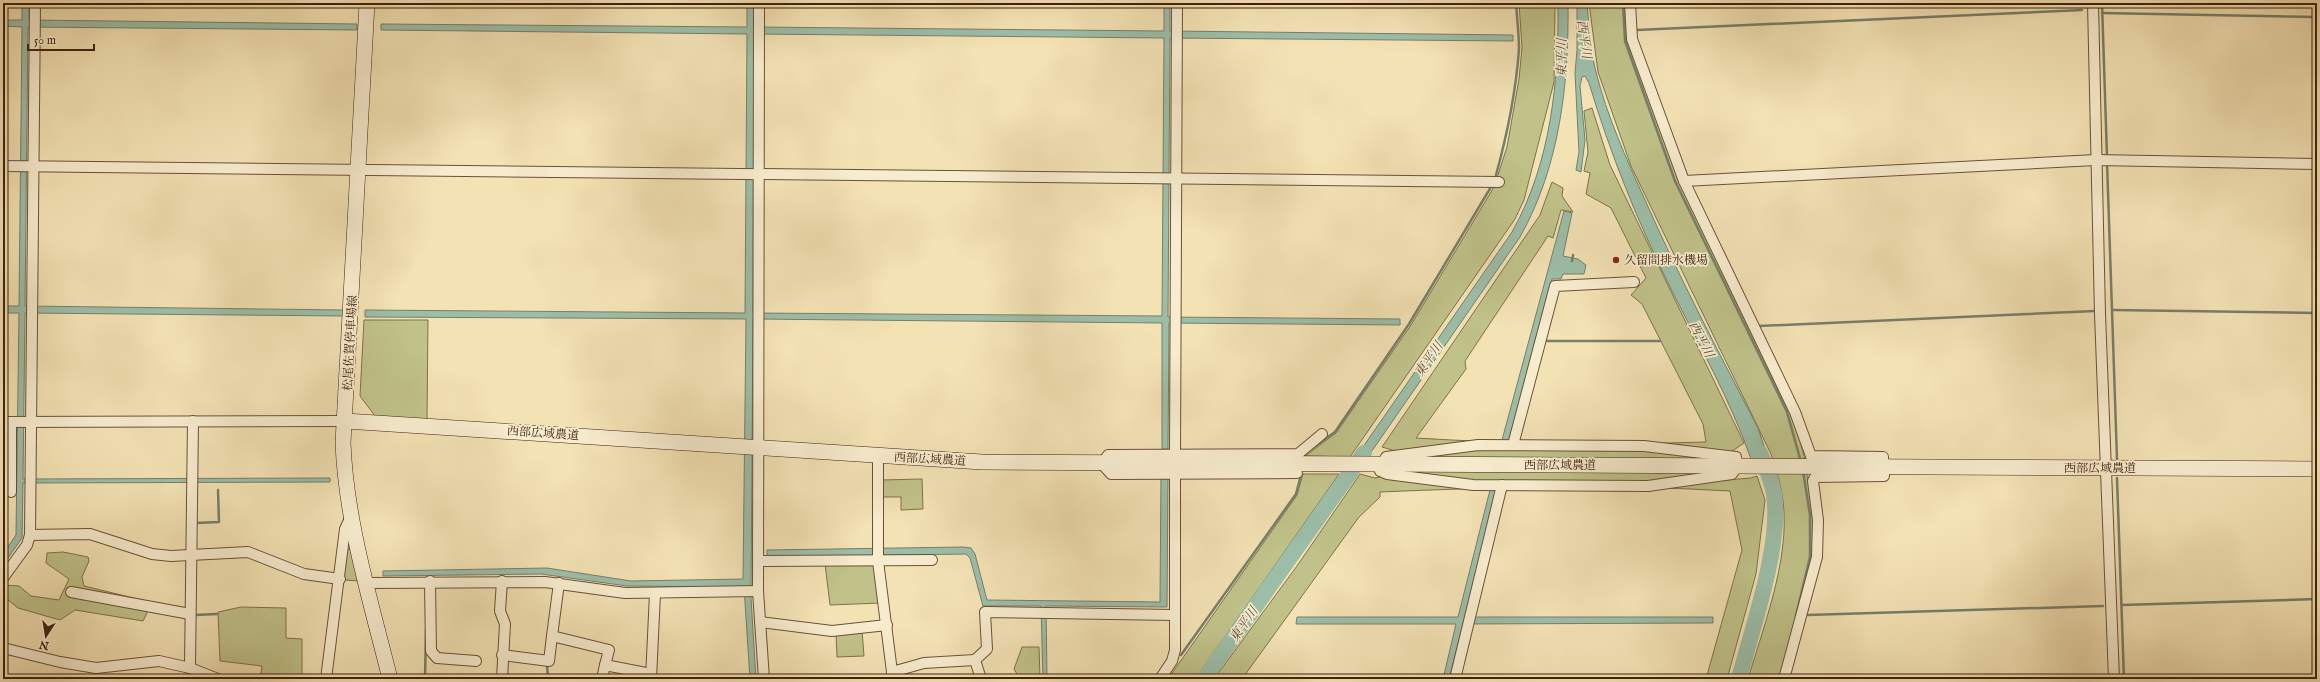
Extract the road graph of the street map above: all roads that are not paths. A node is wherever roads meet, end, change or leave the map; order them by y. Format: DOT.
graph roads {
  1 [pos="35,3"];
  2 [pos="367,3"];
  3 [pos="759,3"];
  4 [pos="1177,3"];
  5 [pos="1630,3"];
  6 [pos="2093,3"];
  7 [pos="2096,160"];
  8 [pos="2317,164"];
  9 [pos="3,166"];
  10 [pos="32,167"];
  11 [pos="359,170"];
  12 [pos="758,174"];
  13 [pos="1169,178"];
  14 [pos="1684,181"];
  15 [pos="1499,182"];
  16 [pos="1634,282"];
  17 [pos="193,421"];
  18 [pos="345,421"];
  19 [pos="10,422"];
  20 [pos="28,422"];
  21 [pos="1322,434"];
  22 [pos="1513,446"];
  23 [pos="758,447"];
  24 [pos="1175,455"];
  25 [pos="878,456"];
  26 [pos="1102,464"];
  27 [pos="1383,465"];
  28 [pos="1737,467"];
  29 [pos="1884,468"];
  30 [pos="2107,468"];
  31 [pos="2317,469"];
  32 [pos="1175,473"];
  33 [pos="1297,473"];
  34 [pos="1502,485"];
  35 [pos="11,492"];
  36 [pos="352,514"];
  37 [pos="30,535"];
  38 [pos="191,555"];
  39 [pos="878,559"];
  40 [pos="932,560"];
  41 [pos="758,561"];
  42 [pos="3,578"];
  43 [pos="340,579"];
  44 [pos="430,581"];
  45 [pos="502,581"];
  46 [pos="367,583"];
  47 [pos="559,583"];
  48 [pos="756,591"];
  49 [pos="71,592"];
  50 [pos="655,593"];
  51 [pos="190,614"];
  52 [pos="1175,615"];
  53 [pos="760,622"];
  54 [pos="887,625"];
  55 [pos="552,636"];
  56 [pos="3,648"];
  57 [pos="502,655"];
  58 [pos="975,660"];
  59 [pos="476,661"];
  60 [pos="605,665"];
  61 [pos="190,668"];
  62 [pos="892,675"];
  63 [pos="651,677"];
  64 [pos="218,679"];
  65 [pos="326,679"];
  66 [pos="390,679"];
  67 [pos="502,679"];
  68 [pos="602,679"];
  69 [pos="764,679"];
  70 [pos="982,679"];
  71 [pos="1160,679"];
  72 [pos="1455,679"];
  73 [pos="1784,679"];
  74 [pos="2114,679"];
  1 -- 10 [label="street"];
  2 -- 11 [label="street, 松尾佐賀停車場線"];
  3 -- 12 [label="street"];
  4 -- 13 [label="street"];
  5 -- 14 [label="street"];
  6 -- 7 [label="street"];
  7 -- 8 [label="street"];
  7 -- 14 [label="street"];
  7 -- 30 [label="street"];
  9 -- 10 [label="street"];
  10 -- 11 [label="street"];
  10 -- 20 [label="street"];
  11 -- 12 [label="street"];
  11 -- 18 [label="street, 松尾佐賀停車場線"];
  12 -- 13 [label="street"];
  12 -- 23 [label="street"];
  13 -- 15 [label="street"];
  13 -- 24 [label="street"];
  14 -- 29 [label="street"];
  16 -- 22 [label="street"];
  17 -- 18 [label="street"];
  17 -- 20 [label="street"];
  17 -- 38 [label="street"];
  18 -- 23 [label="street, 西部広域農道"];
  18 -- 36 [label="street, 松尾佐賀停車場線"];
  19 -- 20 [label="street"];
  19 -- 35 [label="street"];
  20 -- 37 [label="street"];
  21 -- 24 [label="street"];
  22 -- 27 [label="street"];
  22 -- 28 [label="street"];
  23 -- 25 [label="street, 西部広域農道"];
  23 -- 41 [label="street"];
  24 -- 26 [label="street"];
  25 -- 26 [label="street, 西部広域農道"];
  25 -- 39 [label="street"];
  26 -- 27 [label="street, 西部広域農道"];
  26 -- 32 [label="street"];
  27 -- 28 [label="street, 西部広域農道"];
  27 -- 34 [label="street"];
  28 -- 29 [label="street, 西部広域農道"];
  28 -- 34 [label="street"];
  29 -- 30 [label="street, 西部広域農道"];
  29 -- 73 [label="street"];
  30 -- 31 [label="street, 西部広域農道"];
  30 -- 74 [label="street"];
  32 -- 33 [label="street"];
  32 -- 52 [label="street"];
  34 -- 72 [label="street"];
  36 -- 43 [label="street"];
  36 -- 46 [label="street, 松尾佐賀停車場線"];
  37 -- 38 [label="street"];
  37 -- 42 [label="street"];
  38 -- 43 [label="street"];
  38 -- 51 [label="street"];
  39 -- 40 [label="street"];
  39 -- 41 [label="street"];
  39 -- 54 [label="street"];
  41 -- 48 [label="street"];
  43 -- 65 [label="street"];
  44 -- 45 [label="street"];
  44 -- 46 [label="street"];
  44 -- 59 [label="street"];
  45 -- 47 [label="street"];
  45 -- 57 [label="street"];
  46 -- 66 [label="street, 松尾佐賀停車場線"];
  47 -- 50 [label="street"];
  47 -- 55 [label="street"];
  48 -- 50 [label="street"];
  48 -- 53 [label="street"];
  49 -- 51 [label="street"];
  50 -- 63 [label="street"];
  51 -- 61 [label="street"];
  52 -- 58 [label="street"];
  52 -- 71 [label="street"];
  53 -- 54 [label="street"];
  53 -- 69 [label="street"];
  54 -- 62 [label="street"];
  55 -- 57 [label="street"];
  55 -- 60 [label="street"];
  56 -- 61 [label="street"];
  57 -- 67 [label="street"];
  58 -- 62 [label="street"];
  58 -- 70 [label="street"];
  60 -- 63 [label="street"];
  60 -- 68 [label="street"];
  61 -- 64 [label="street"];
}
